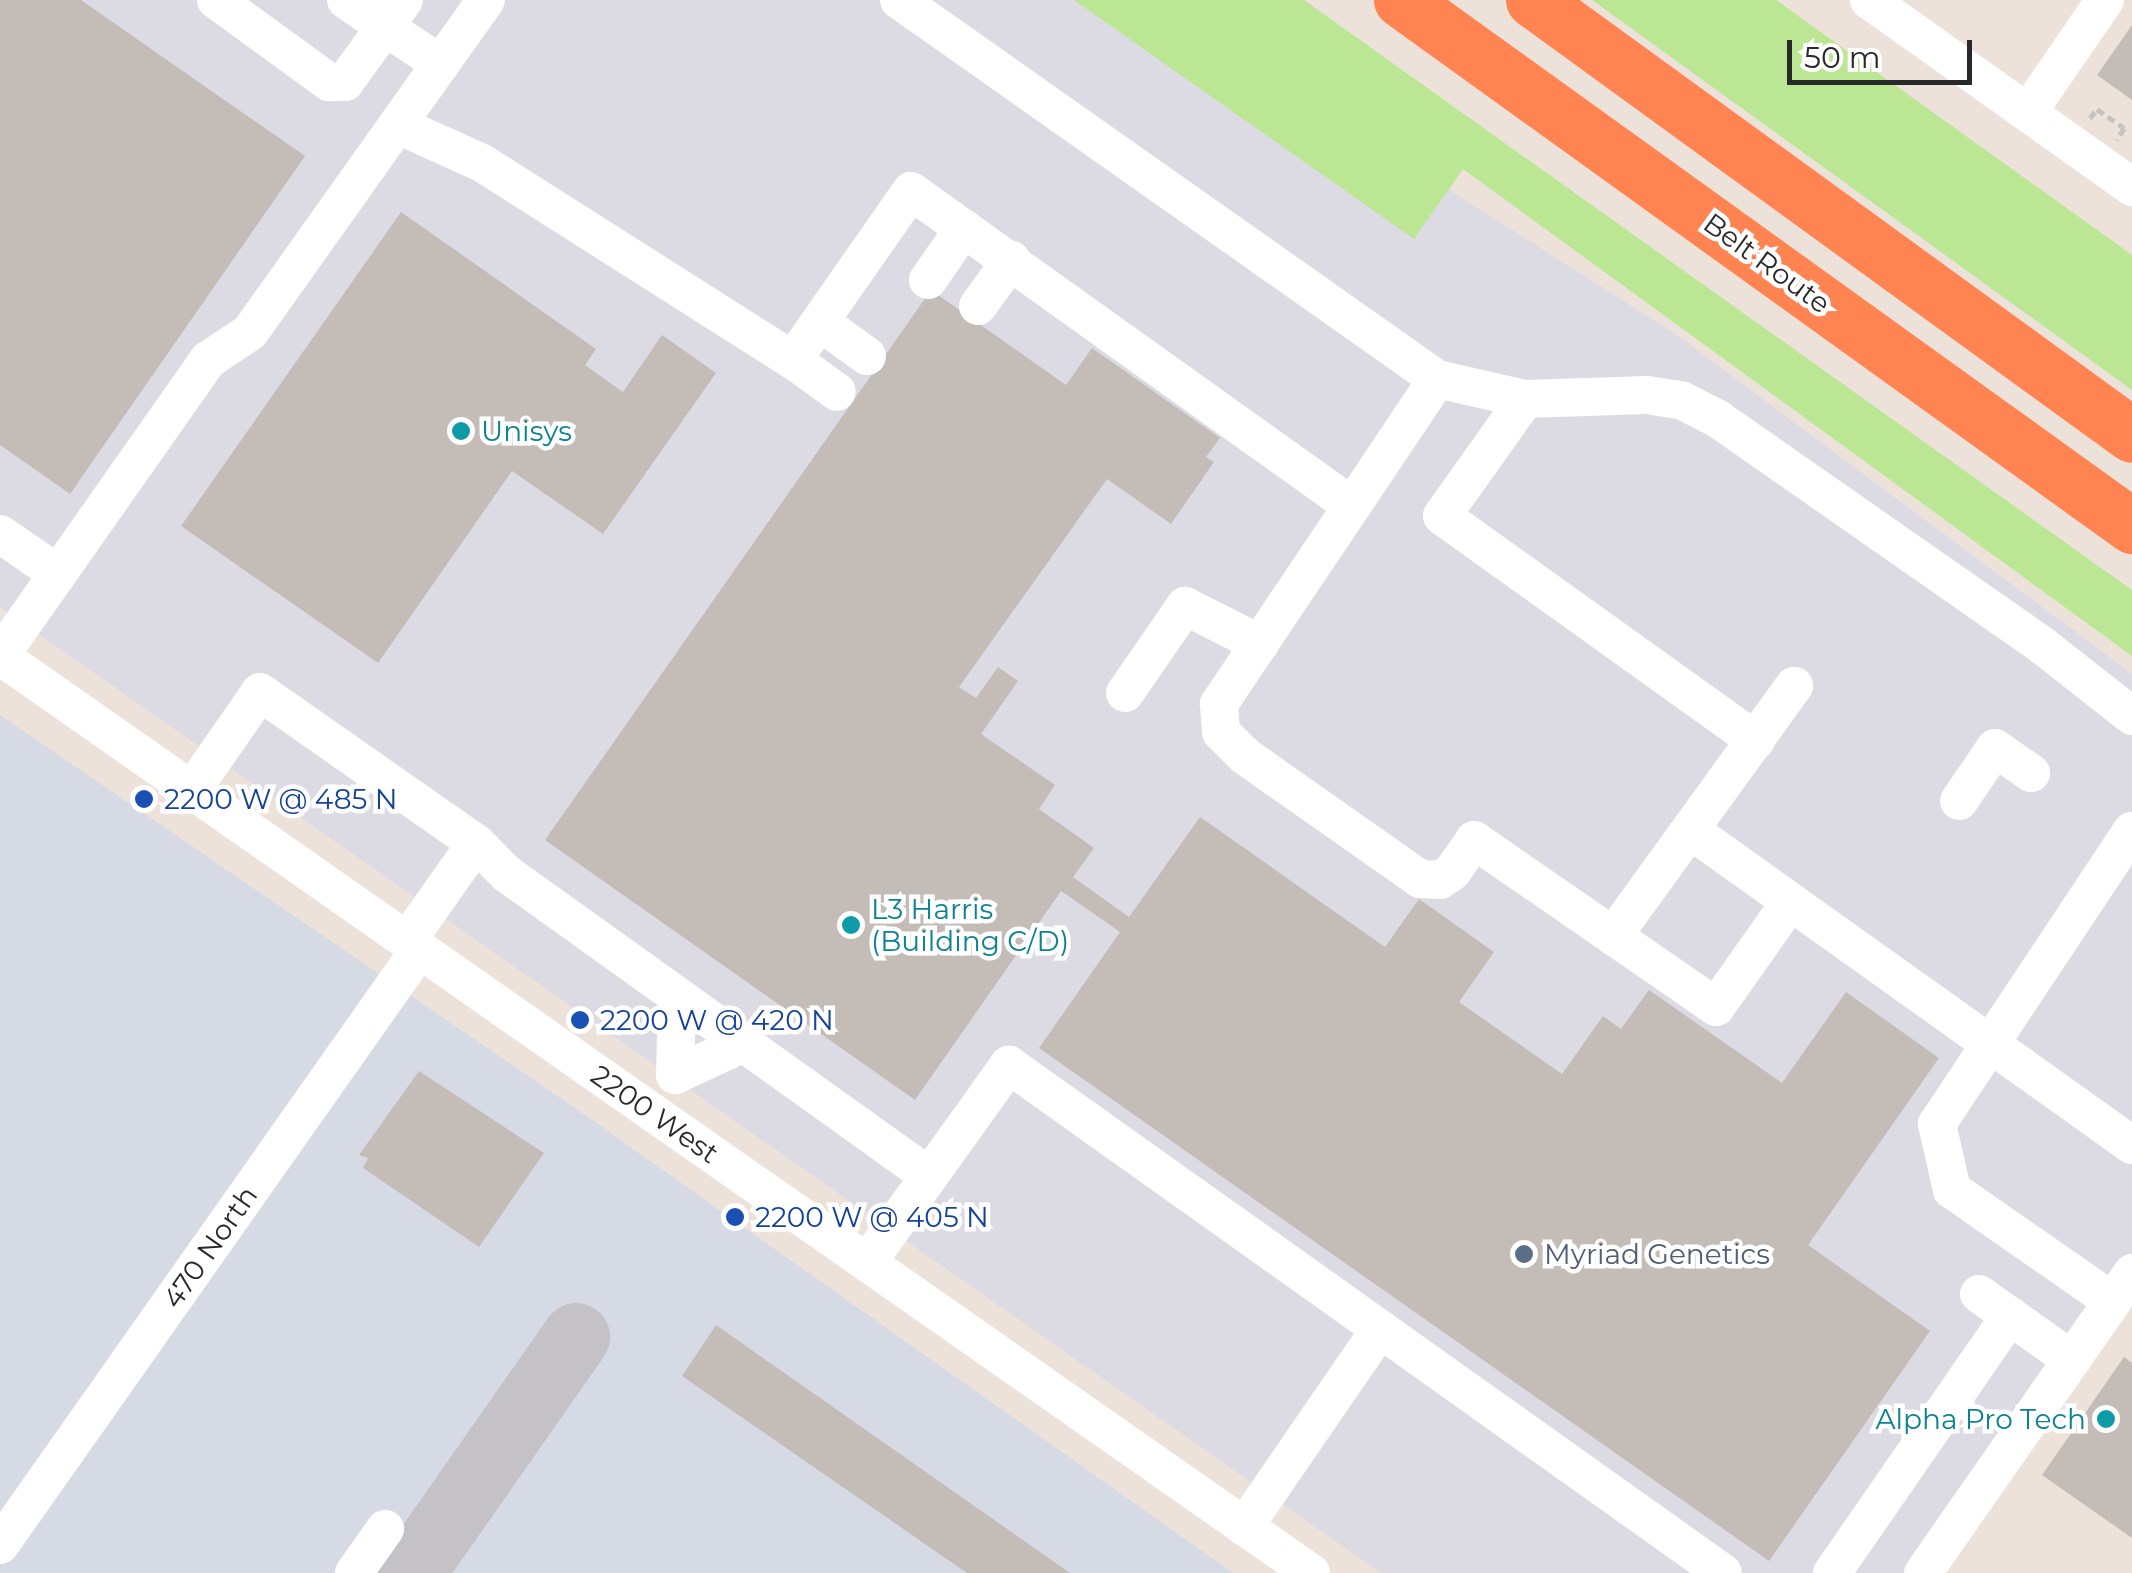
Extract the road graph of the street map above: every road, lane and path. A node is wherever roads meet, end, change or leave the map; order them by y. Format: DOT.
graph roads {
  1 [pos="216,0"];
  2 [pos="346,0"];
  3 [pos="486,0"];
  4 [pos="899,0"];
  5 [pos="1394,0"];
  6 [pos="1401,0"];
  7 [pos="1868,0"];
  8 [pos="2105,0"];
  9 [pos="1542,6"];
  10 [pos="395,14"];
  11 [pos="1463,44"];
  12 [pos="441,64"];
  13 [pos="2028,112"];
  14 [pos="398,125"];
  15 [pos="2083,127"];
  16 [pos="2127,170"];
  17 [pos="964,228"];
  18 [pos="1011,260"];
  19 [pos="928,280"];
  20 [pos="978,306"];
  21 [pos="820,322"];
  22 [pos="867,356"];
  23 [pos="793,360"];
  24 [pos="1438,379"];
  25 [pos="837,392"];
  26 [pos="1525,399"];
  27 [pos="2132,435"];
  28 [pos="1352,506"];
  29 [pos="2132,526"];
  30 [pos="0,534"];
  31 [pos="58,574"];
  32 [pos="1260,644"];
  33 [pos="0,656"];
  34 [pos="1794,686"];
  35 [pos="1125,693"];
  36 [pos="2132,716"];
  37 [pos="1756,741"];
  38 [pos="2031,773"];
  39 [pos="192,790"];
  40 [pos="1958,801"];
  41 [pos="1690,830"];
  42 [pos="2132,831"];
  43 [pos="476,843"];
  44 [pos="1790,902"];
  45 [pos="1613,936"];
  46 [pos="414,945"];
  47 [pos="677,998"];
  48 [pos="1988,1044"];
  49 [pos="740,1045"];
  50 [pos="675,1075"];
  51 [pos="648,1110"];
  52 [pos="2132,1146"];
  53 [pos="930,1176"];
  54 [pos="867,1263"];
  55 [pos="2122,1287"];
  56 [pos="1979,1294"];
  57 [pos="2010,1316"];
  58 [pos="1380,1329"];
  59 [pos="2072,1360"];
  60 [pos="1244,1526"];
  61 [pos="385,1529"];
  62 [pos="0,1545"];
  63 [pos="354,1573"];
  64 [pos="1311,1573"];
  65 [pos="1724,1573"];
  66 [pos="1832,1573"];
  67 [pos="1922,1573"];
  1 -- 10 [label="street"];
  2 -- 10 [label="street"];
  3 -- 12 [label="street"];
  4 -- 24 [label="street"];
  5 -- 11 [label="highway"];
  6 -- 11 [label="highway, Belt Route"];
  7 -- 13 [label="street"];
  8 -- 13 [label="street"];
  9 -- 27 [label="highway"];
  10 -- 12 [label="street"];
  11 -- 29 [label="highway, Belt Route"];
  12 -- 14 [label="street"];
  13 -- 16 [label="street"];
  14 -- 23 [label="street"];
  14 -- 31 [label="street"];
  15 -- 16 [label="path"];
  17 -- 18 [label="street"];
  17 -- 19 [label="street"];
  17 -- 21 [label="street"];
  18 -- 20 [label="street"];
  18 -- 28 [label="street"];
  21 -- 22 [label="street"];
  21 -- 23 [label="street"];
  23 -- 25 [label="street"];
  24 -- 26 [label="street"];
  24 -- 28 [label="street"];
  26 -- 36 [label="street"];
  26 -- 37 [label="street"];
  28 -- 32 [label="street"];
  30 -- 31 [label="street"];
  31 -- 33 [label="street"];
  32 -- 35 [label="street"];
  32 -- 45 [label="street"];
  33 -- 39 [label="street, 2200 West"];
  34 -- 37 [label="street"];
  37 -- 41 [label="street"];
  38 -- 40 [label="street"];
  39 -- 43 [label="street"];
  39 -- 46 [label="street, 2200 West"];
  41 -- 44 [label="street"];
  41 -- 45 [label="street"];
  42 -- 48 [label="street"];
  43 -- 46 [label="street, 470 North"];
  43 -- 47 [label="street"];
  44 -- 45 [label="street"];
  44 -- 48 [label="street"];
  46 -- 51 [label="street, 2200 West"];
  46 -- 62 [label="street, 470 North"];
  47 -- 49 [label="street"];
  47 -- 50 [label="street"];
  48 -- 52 [label="street"];
  48 -- 55 [label="street"];
  49 -- 50 [label="street"];
  49 -- 53 [label="street"];
  50 -- 51 [label="street"];
  51 -- 54 [label="street, 2200 West"];
  53 -- 54 [label="street"];
  53 -- 58 [label="street"];
  54 -- 60 [label="street, 2200 West"];
  55 -- 59 [label="street"];
  56 -- 57 [label="street"];
  57 -- 59 [label="street"];
  57 -- 66 [label="street"];
  58 -- 60 [label="street"];
  58 -- 65 [label="street"];
  59 -- 67 [label="street"];
  60 -- 64 [label="street, 2200 West"];
  61 -- 63 [label="street"];
}
